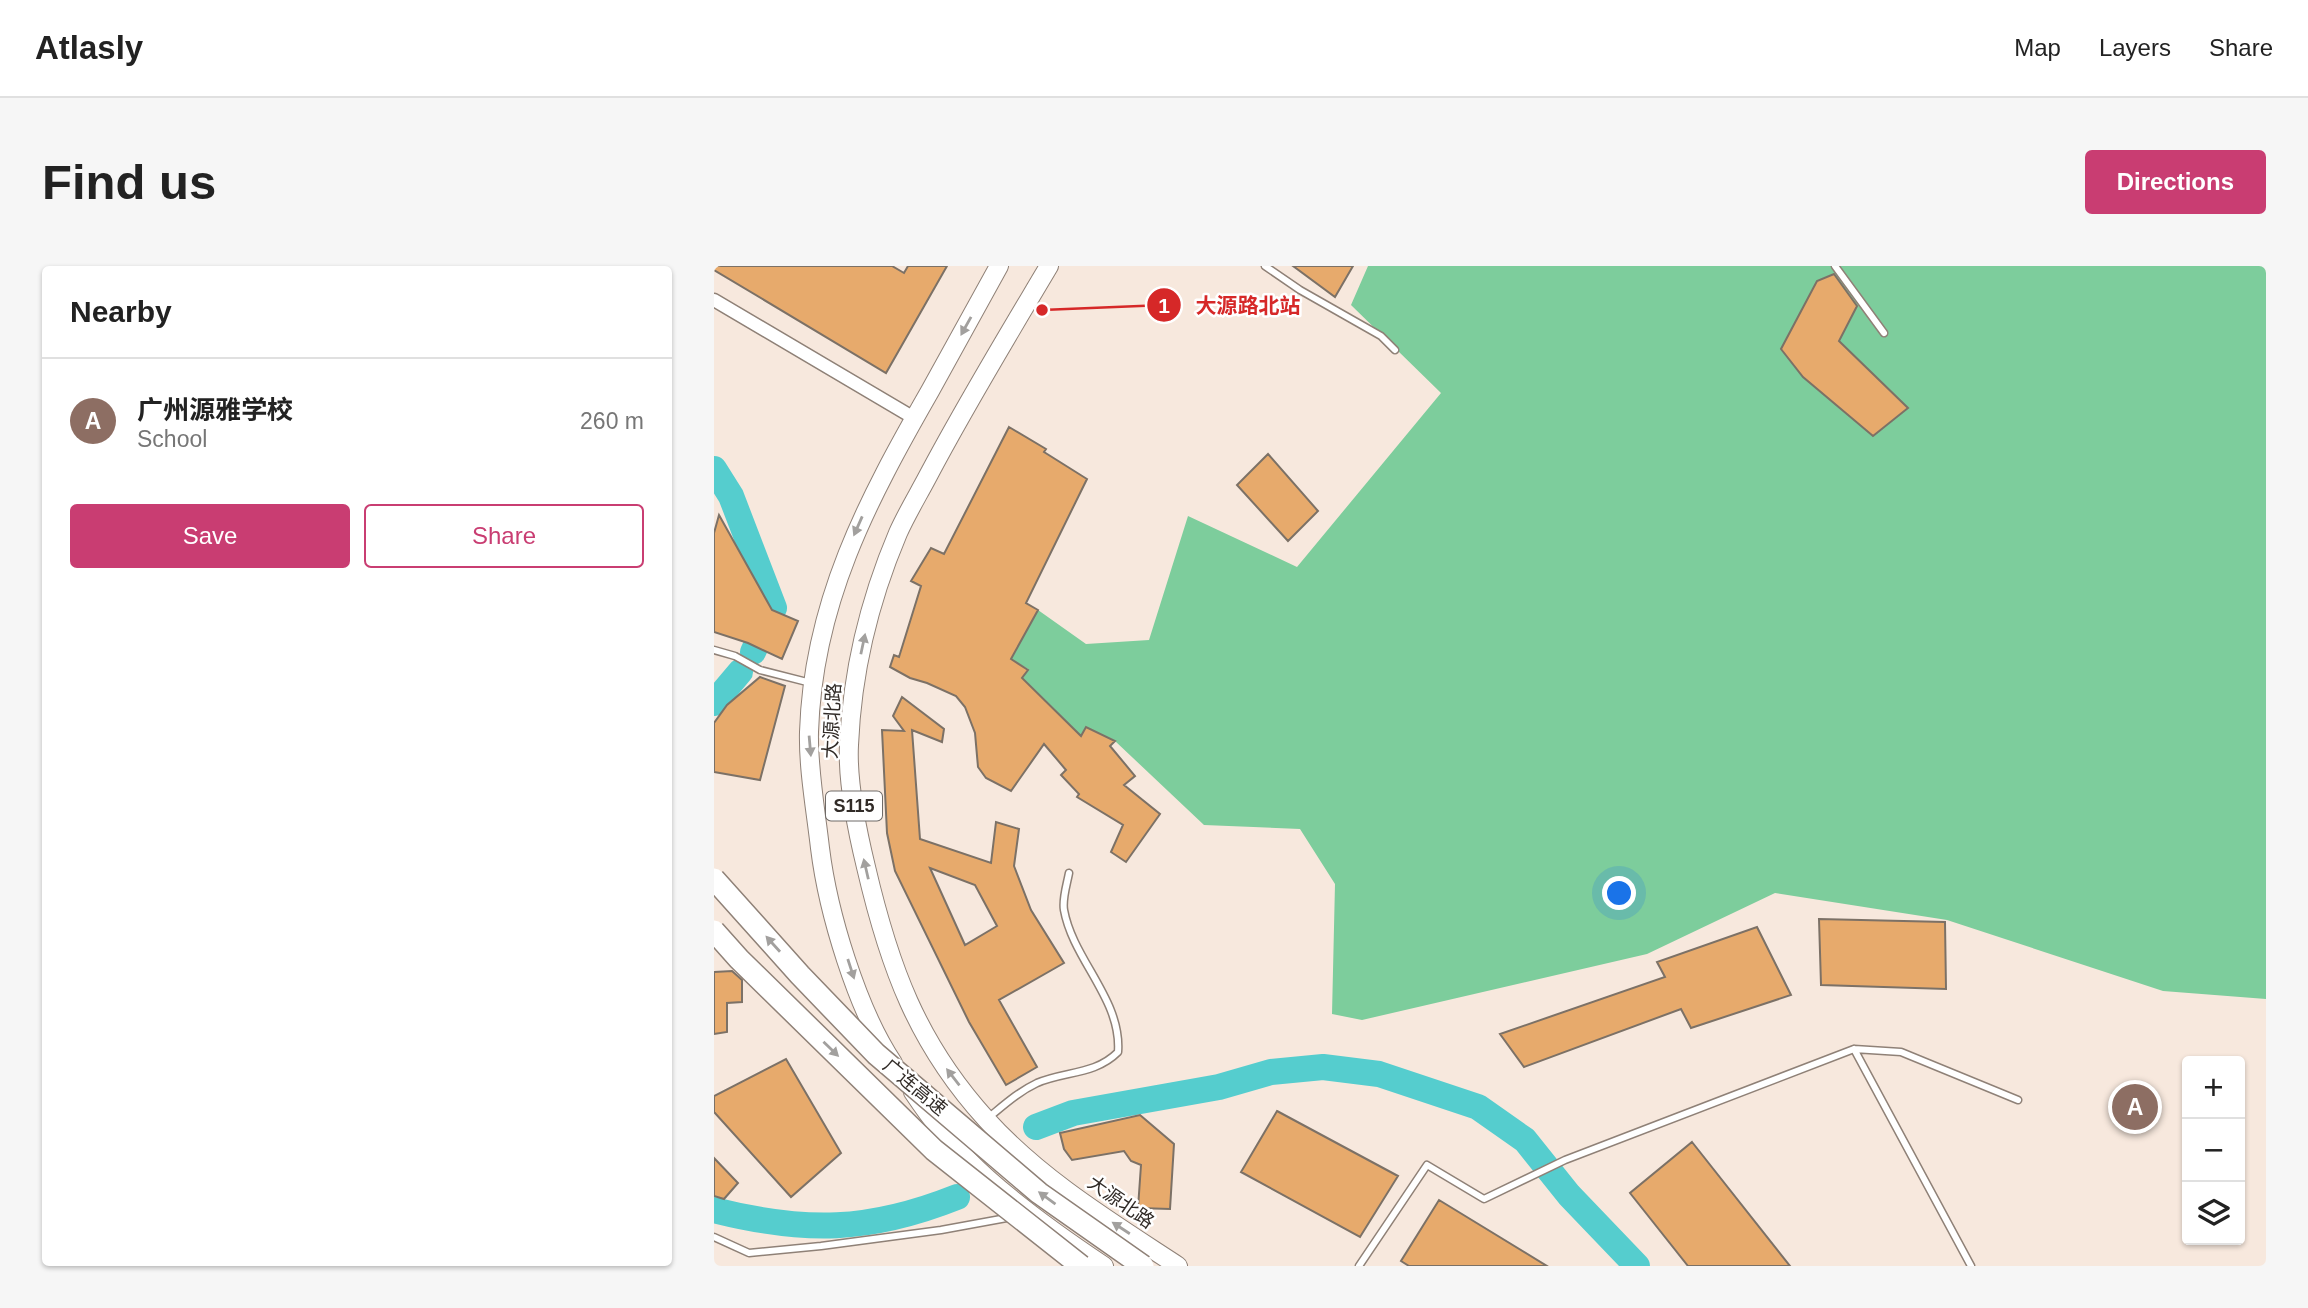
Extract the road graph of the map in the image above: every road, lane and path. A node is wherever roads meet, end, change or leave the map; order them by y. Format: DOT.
graph roads {
  1 [pos="999,266"];
  2 [pos="1049,266"];
  3 [pos="1265,266"];
  4 [pos="1835,266"];
  5 [pos="714,300"];
  6 [pos="1884,333"];
  7 [pos="1395,350"];
  8 [pos="914,418"];
  9 [pos="714,650"];
  10 [pos="813,683"];
  11 [pos="1069,873"];
  12 [pos="714,879"];
  13 [pos="714,931"];
  14 [pos="1854,1049"];
  15 [pos="2018,1100"];
  16 [pos="987,1120"];
  17 [pos="1031,1214"];
  18 [pos="714,1237"];
  19 [pos="1081,1266"];
  20 [pos="1104,1266"];
  21 [pos="1143,1266"];
  22 [pos="1178,1266"];
  23 [pos="1359,1266"];
  24 [pos="1971,1266"];
  1 -- 8 [label="main road, 大源北路 / S115, one-way"];
  16 -- 2 [label="main road, 大源北路 / S115, one-way"];
  3 -- 7 [label="lane"];
  4 -- 6 [label="lane"];
  5 -- 8 [label="street"];
  8 -- 10 [label="main road, 大源北路 / S115, one-way"];
  9 -- 10 [label="lane"];
  10 -- 17 [label="main road, 大源北路 / S115, one-way"];
  11 -- 16 [label="lane"];
  21 -- 12 [label="highway, 广连高速, one-way, bridge"];
  13 -- 19 [label="highway, 广连高速, one-way, bridge"];
  14 -- 15 [label="lane"];
  14 -- 23 [label="lane"];
  14 -- 24 [label="lane"];
  22 -- 16 [label="main road, 大源北路 / S115, one-way"];
  17 -- 18 [label="lane"];
  17 -- 20 [label="main road, 大源北路 / S115"];
}
